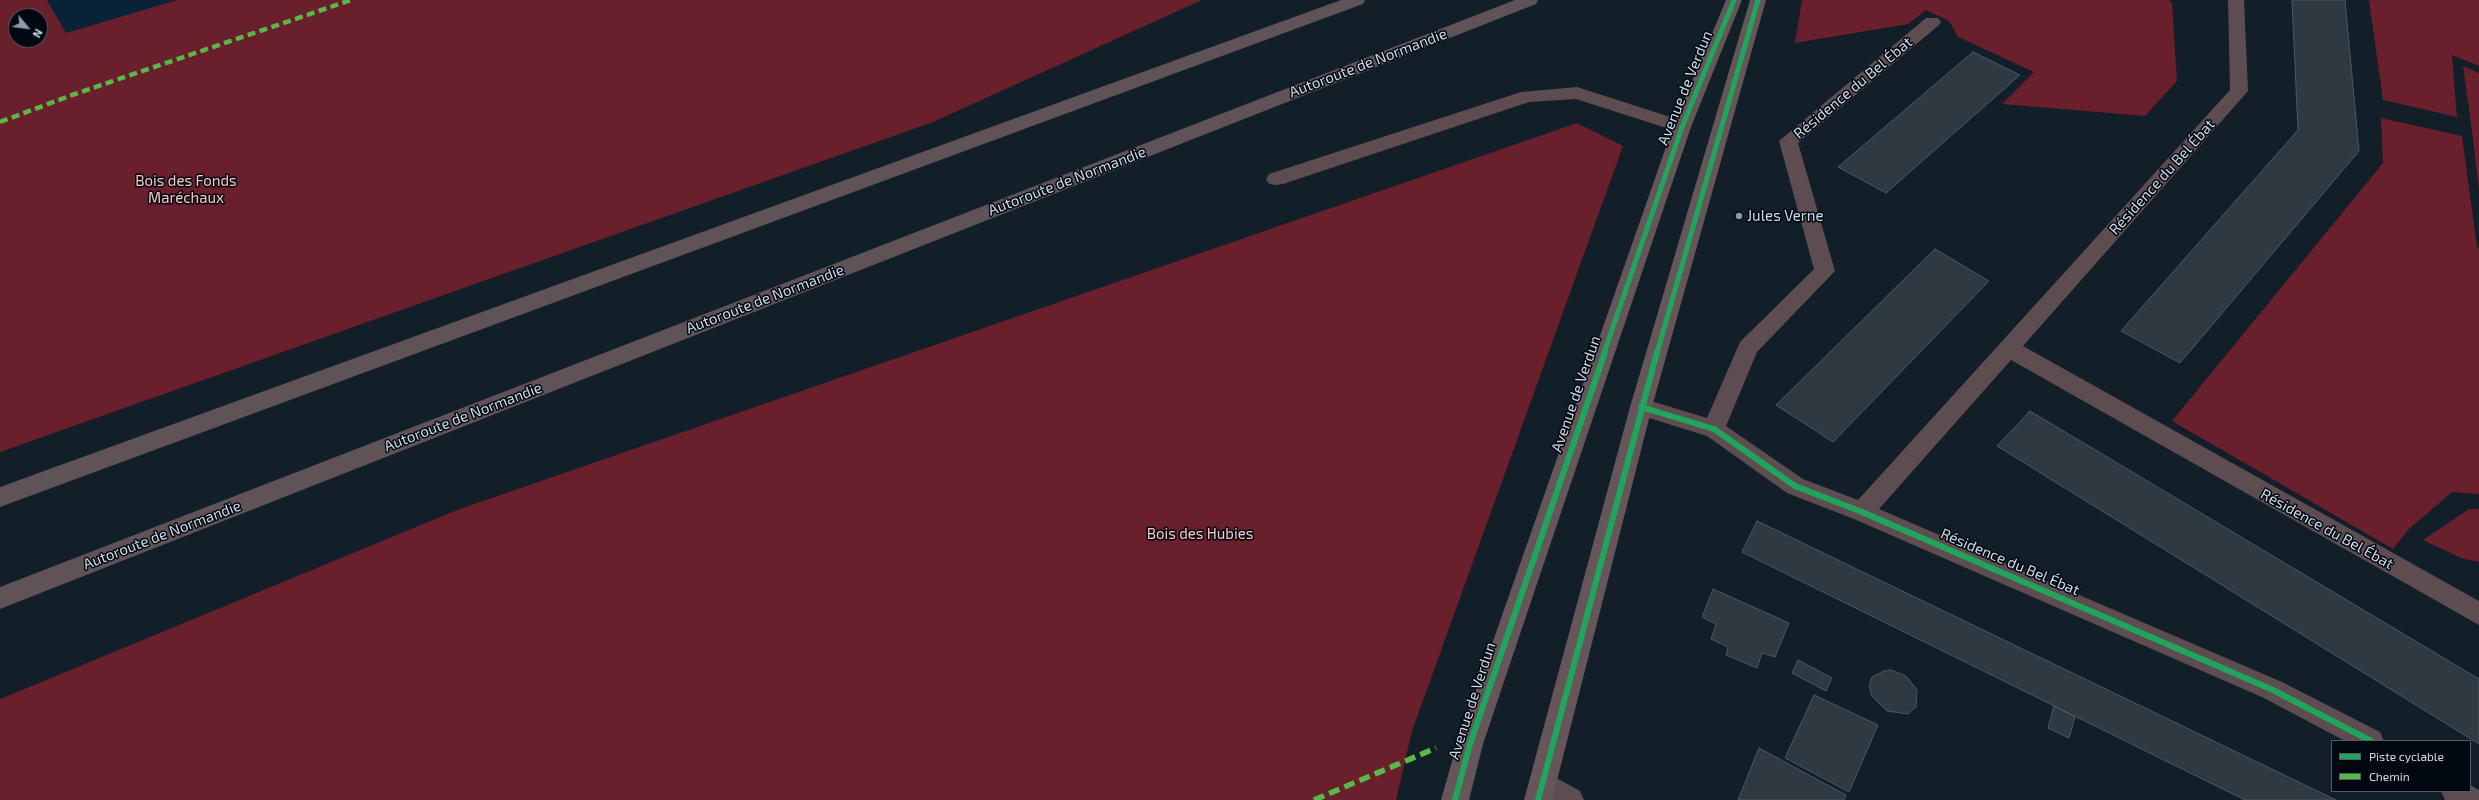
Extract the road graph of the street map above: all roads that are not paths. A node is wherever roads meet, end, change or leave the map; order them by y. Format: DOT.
graph roads {
  1 [pos="1357,0"];
  2 [pos="1530,0"];
  3 [pos="1734,0"];
  4 [pos="1758,0"];
  5 [pos="2236,0"];
  6 [pos="1932,22"];
  7 [pos="1682,127"];
  8 [pos="1276,179"];
  9 [pos="2008,348"];
  10 [pos="1641,407"];
  11 [pos="1714,428"];
  12 [pos="0,497"];
  13 [pos="1862,512"];
  14 [pos="0,598"];
  15 [pos="2479,614"];
  16 [pos="2369,740"];
  17 [pos="1540,792"];
  18 [pos="2457,792"];
  19 [pos="1455,800"];
  20 [pos="1570,800"];
  21 [pos="2470,800"];
  1 -- 12 [label="highway"];
  2 -- 14 [label="highway, Autoroute de Normandie"];
  3 -- 7 [label="main road, Avenue de Verdun"];
  4 -- 10 [label="main road"];
  5 -- 9 [label="street, Résidence du Bel Ébat"];
  6 -- 11 [label="street, Résidence du Bel Ébat"];
  7 -- 8 [label="street"];
  7 -- 19 [label="main road, Avenue de Verdun"];
  9 -- 13 [label="street, Résidence du Bel Ébat"];
  9 -- 15 [label="street, Résidence du Bel Ébat"];
  10 -- 11 [label="street, Résidence du Bel Ébat"];
  10 -- 17 [label="main road"];
  11 -- 13 [label="street, Résidence du Bel Ébat"];
  13 -- 16 [label="street, Résidence du Bel Ébat"];
  17 -- 20 [label="street"];
  18 -- 21 [label="street"];
}
